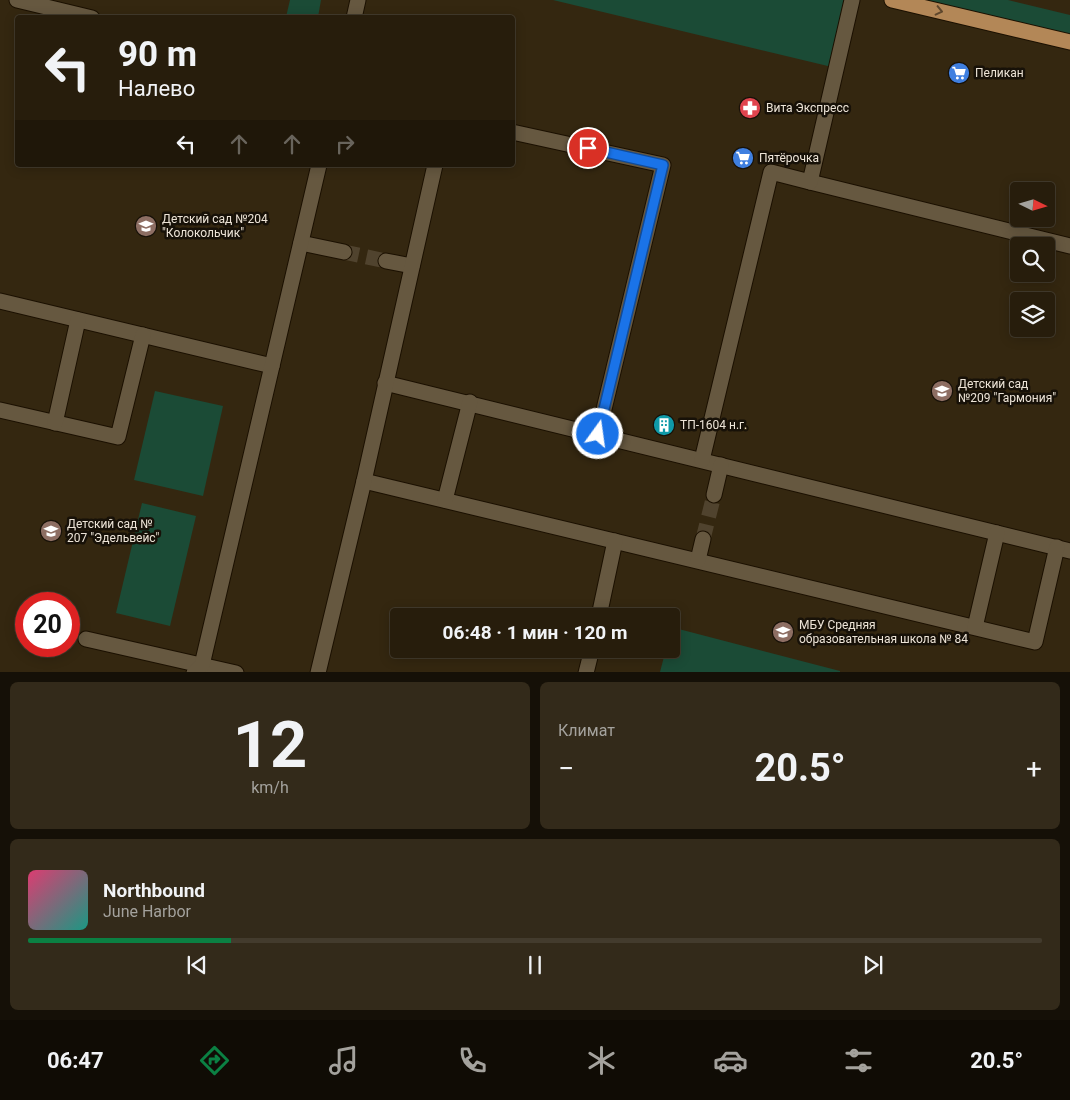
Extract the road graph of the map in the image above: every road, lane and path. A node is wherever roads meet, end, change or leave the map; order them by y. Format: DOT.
graph roads {
  1 [pos="17,0"];
  2 [pos="358,0"];
  3 [pos="852,0"];
  4 [pos="892,0"];
  5 [pos="80,15"];
  6 [pos="355,15"];
  7 [pos="1070,42"];
  8 [pos="515,133"];
  9 [pos="319,167"];
  10 [pos="435,167"];
  11 [pos="810,182"];
  12 [pos="301,243"];
  13 [pos="1070,246"];
  14 [pos="344,252"];
  15 [pos="386,261"];
  16 [pos="412,266"];
  17 [pos="0,301"];
  18 [pos="78,320"];
  19 [pos="143,335"];
  20 [pos="272,366"];
  21 [pos="385,383"];
  22 [pos="470,402"];
  23 [pos="0,410"];
  24 [pos="55,422"];
  25 [pos="598,434"];
  26 [pos="702,460"];
  27 [pos="721,464"];
  28 [pos="364,481"];
  29 [pos="714,496"];
  30 [pos="445,500"];
  31 [pos="997,532"];
  32 [pos="703,539"];
  33 [pos="616,541"];
  34 [pos="1064,549"];
  35 [pos="698,560"];
  36 [pos="601,608"];
  37 [pos="975,627"];
  38 [pos="86,639"];
  39 [pos="590,658"];
  40 [pos="198,669"];
  41 [pos="236,672"];
  42 [pos="318,672"];
  43 [pos="586,672"];
  1 -- 5 [label="lane"];
  2 -- 6 [label="lane"];
  3 -- 11 [label="lane"];
  4 -- 7 [label="main road, one-way"];
  8 -- 25 [label="lane"];
  9 -- 12 [label="lane"];
  10 -- 16 [label="lane"];
  11 -- 13 [label="lane"];
  11 -- 26 [label="lane"];
  12 -- 14 [label="lane"];
  12 -- 20 [label="lane"];
  15 -- 16 [label="lane"];
  16 -- 21 [label="lane"];
  17 -- 18 [label="lane"];
  18 -- 19 [label="lane"];
  18 -- 24 [label="lane"];
  19 -- 20 [label="lane"];
  19 -- 24 [label="lane"];
  20 -- 40 [label="lane"];
  21 -- 22 [label="lane"];
  21 -- 28 [label="lane"];
  22 -- 25 [label="lane"];
  22 -- 30 [label="lane"];
  23 -- 24 [label="lane"];
  25 -- 26 [label="lane"];
  26 -- 27 [label="lane"];
  27 -- 29 [label="lane"];
  27 -- 31 [label="lane"];
  28 -- 30 [label="lane"];
  28 -- 42 [label="lane"];
  30 -- 33 [label="lane"];
  31 -- 34 [label="lane"];
  31 -- 37 [label="lane"];
  32 -- 35 [label="lane"];
  33 -- 35 [label="lane"];
  33 -- 36 [label="lane"];
  34 -- 37 [label="lane"];
  35 -- 37 [label="lane"];
  38 -- 40 [label="lane"];
  39 -- 43 [label="lane"];
  40 -- 41 [label="lane"];
}
